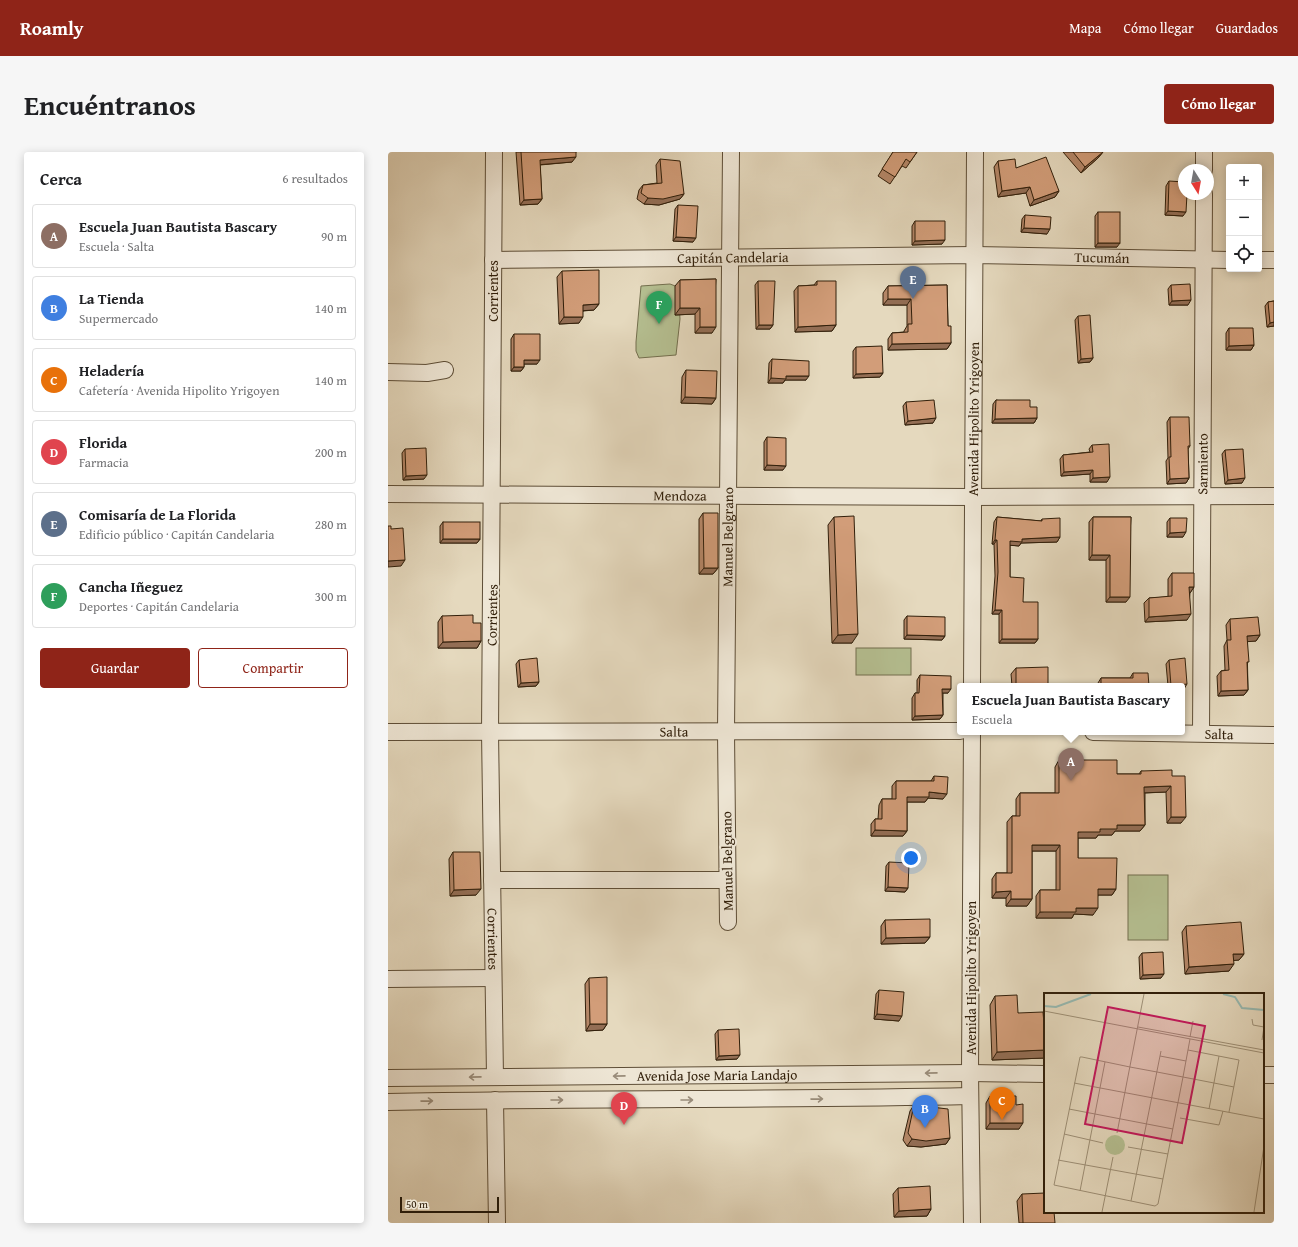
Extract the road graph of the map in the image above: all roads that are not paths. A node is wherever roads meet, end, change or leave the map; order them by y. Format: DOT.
graph roads {
  1 [pos="494,152"];
  2 [pos="731,152"];
  3 [pos="975,152"];
  4 [pos="1204,152"];
  5 [pos="1204,164"];
  6 [pos="1204,200"];
  7 [pos="974,255"];
  8 [pos="731,258"];
  9 [pos="493,260"];
  10 [pos="1204,260"];
  11 [pos="1226,260"];
  12 [pos="1262,260"];
  13 [pos="1274,260"];
  14 [pos="445,370"];
  15 [pos="388,372"];
  16 [pos="388,494"];
  17 [pos="493,495"];
  18 [pos="729,495"];
  19 [pos="1202,496"];
  20 [pos="1274,496"];
  21 [pos="973,497"];
  22 [pos="972,683"];
  23 [pos="957,730"];
  24 [pos="388,732"];
  25 [pos="490,732"];
  26 [pos="726,732"];
  27 [pos="1185,733"];
  28 [pos="1202,733"];
  29 [pos="972,735"];
  30 [pos="1274,735"];
  31 [pos="492,880"];
  32 [pos="727,880"];
  33 [pos="728,922"];
  34 [pos="493,978"];
  35 [pos="388,979"];
  36 [pos="970,1073"];
  37 [pos="1044,1074"];
  38 [pos="495,1077"];
  39 [pos="388,1078"];
  40 [pos="970,1096"];
  41 [pos="495,1100"];
  42 [pos="388,1102"];
  43 [pos="497,1223"];
  44 [pos="972,1223"];
  1 -- 9 [label="street, Corrientes"];
  2 -- 8 [label="street, Manuel Belgrano"];
  3 -- 7 [label="street, Avenida Hipolito Yrigoyen"];
  4 -- 5 [label="street"];
  6 -- 10 [label="street, Sarmiento"];
  7 -- 8 [label="street, Capitán Candelaria"];
  7 -- 10 [label="street, Tucumán"];
  7 -- 21 [label="street, Avenida Hipolito Yrigoyen"];
  8 -- 9 [label="street, Capitán Candelaria"];
  8 -- 18 [label="street, Manuel Belgrano"];
  9 -- 17 [label="street, Corrientes"];
  10 -- 11 [label="street, Tucumán"];
  10 -- 19 [label="street, Sarmiento"];
  12 -- 13 [label="street"];
  14 -- 15 [label="street"];
  16 -- 17 [label="street, Mendoza"];
  17 -- 18 [label="street, Mendoza"];
  17 -- 25 [label="street, Corrientes"];
  18 -- 21 [label="street, Mendoza"];
  18 -- 26 [label="street, Manuel Belgrano"];
  19 -- 20 [label="street, Mendoza"];
  19 -- 21 [label="street, Mendoza"];
  19 -- 28 [label="street, Sarmiento"];
  21 -- 22 [label="street, Avenida Hipolito Yrigoyen"];
  23 -- 26 [label="street, Salta"];
  24 -- 25 [label="street, Salta"];
  25 -- 26 [label="street, Salta"];
  25 -- 31 [label="street, Corrientes"];
  26 -- 32 [label="street, Manuel Belgrano"];
  27 -- 28 [label="street, Salta"];
  28 -- 30 [label="street, Salta"];
  29 -- 36 [label="street, Avenida Hipolito Yrigoyen"];
  31 -- 32 [label="street"];
  31 -- 34 [label="street, Corrientes"];
  32 -- 33 [label="street, Manuel Belgrano"];
  34 -- 35 [label="street"];
  34 -- 38 [label="street, Corrientes"];
  36 -- 37 [label="street, Avenida Jose Maria Landajo"];
  36 -- 38 [label="street, Avenida Jose Maria Landajo, one-way"];
  36 -- 40 [label="street, Avenida Hipolito Yrigoyen"];
  38 -- 39 [label="street, Avenida Jose Maria Landajo, one-way"];
  41 -- 40 [label="street, Avenida Jose Maria Landajo, one-way"];
  40 -- 44 [label="street, Avenida Hipolito Yrigoyen"];
  42 -- 41 [label="street, Avenida Jose Maria Landajo, one-way"];
  41 -- 43 [label="street"];
}
